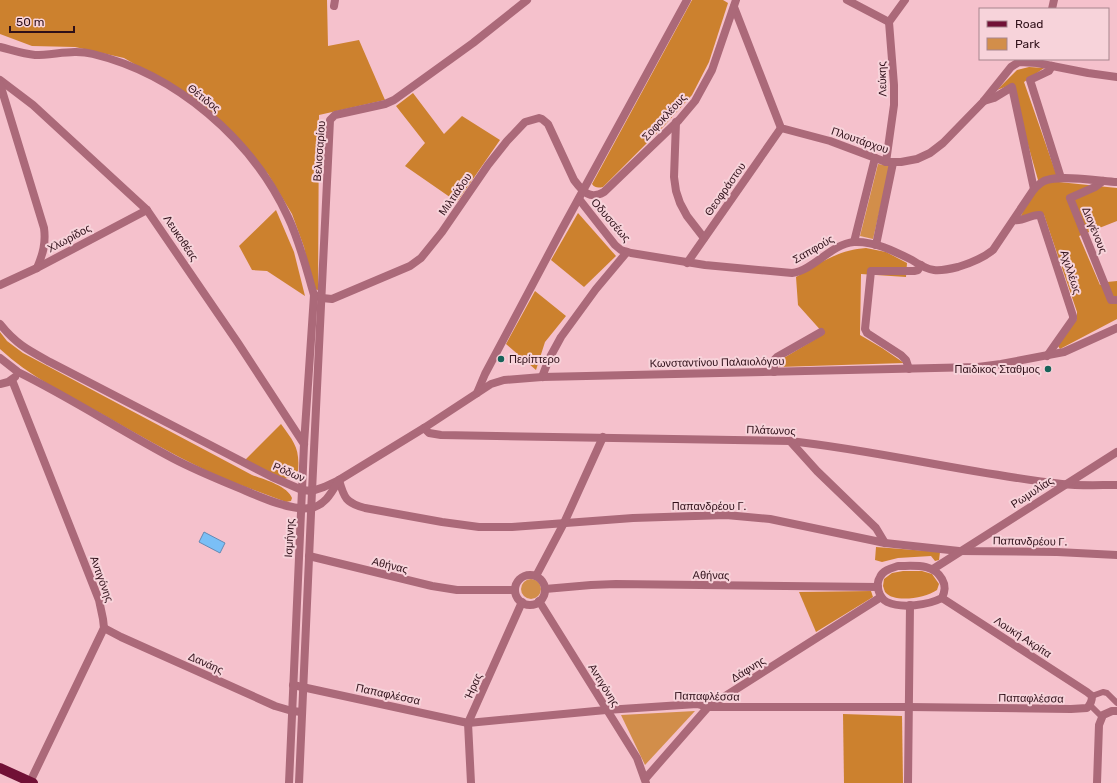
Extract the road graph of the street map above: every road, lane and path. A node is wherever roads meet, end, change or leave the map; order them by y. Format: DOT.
graph roads {
  1 [pos="527,0"];
  2 [pos="687,0"];
  3 [pos="847,0"];
  4 [pos="905,0"];
  5 [pos="735,4"];
  6 [pos="889,22"];
  7 [pos="0,47"];
  8 [pos="1038,61"];
  9 [pos="1052,66"];
  10 [pos="1117,77"];
  11 [pos="0,80"];
  12 [pos="0,84"];
  13 [pos="983,102"];
  14 [pos="676,122"];
  15 [pos="781,128"];
  16 [pos="875,158"];
  17 [pos="890,162"];
  18 [pos="1061,178"];
  19 [pos="1102,181"];
  20 [pos="1117,182"];
  21 [pos="1034,189"];
  22 [pos="584,191"];
  23 [pos="579,200"];
  24 [pos="147,210"];
  25 [pos="1014,220"];
  26 [pos="704,238"];
  27 [pos="854,242"];
  28 [pos="876,245"];
  29 [pos="627,252"];
  30 [pos="687,263"];
  31 [pos="921,265"];
  32 [pos="37,268"];
  33 [pos="0,285"];
  34 [pos="314,295"];
  35 [pos="322,298"];
  36 [pos="1117,300"];
  37 [pos="0,324"];
  38 [pos="1117,328"];
  39 [pos="821,332"];
  40 [pos="1047,356"];
  41 [pos="0,358"];
  42 [pos="909,369"];
  43 [pos="18,372"];
  44 [pos="774,372"];
  45 [pos="542,377"];
  46 [pos="12,380"];
  47 [pos="0,384"];
  48 [pos="477,393"];
  49 [pos="424,428"];
  50 [pos="603,437"];
  51 [pos="790,441"];
  52 [pos="304,444"];
  53 [pos="1117,452"];
  54 [pos="339,480"];
  55 [pos="1064,484"];
  56 [pos="1117,485"];
  57 [pos="302,490"];
  58 [pos="312,491"];
  59 [pos="312,508"];
  60 [pos="301,509"];
  61 [pos="564,523"];
  62 [pos="885,543"];
  63 [pos="959,551"];
  64 [pos="1117,555"];
  65 [pos="309,556"];
  66 [pos="933,569"];
  67 [pos="536,576"];
  68 [pos="878,587"];
  69 [pos="545,589"];
  70 [pos="515,590"];
  71 [pos="881,597"];
  72 [pos="942,598"];
  73 [pos="539,601"];
  74 [pos="522,602"];
  75 [pos="910,605"];
  76 [pos="104,628"];
  77 [pos="293,685"];
  78 [pos="303,687"];
  79 [pos="1092,696"];
  80 [pos="1116,698"];
  81 [pos="1090,705"];
  82 [pos="708,707"];
  83 [pos="909,707"];
  84 [pos="606,710"];
  85 [pos="292,711"];
  86 [pos="1117,711"];
  87 [pos="302,712"];
  88 [pos="1102,717"];
  89 [pos="468,723"];
  90 [pos="0,768"];
  91 [pos="645,781"];
  92 [pos="31,783"];
  93 [pos="289,783"];
  94 [pos="299,783"];
  95 [pos="471,783"];
  96 [pos="908,783"];
  97 [pos="1097,783"];
  1 -- 35 [label="street, Βελισσαρίου"];
  2 -- 22 [label="street"];
  3 -- 6 [label="street"];
  4 -- 6 [label="street"];
  5 -- 14 [label="street, Σοφοκλέους"];
  5 -- 15 [label="street"];
  6 -- 17 [label="street, Λεύκης"];
  7 -- 34 [label="street, Θέτιδος"];
  8 -- 9 [label="street, Πλουτάρχου"];
  8 -- 13 [label="street, Πλουτάρχου"];
  9 -- 10 [label="street, Πλουτάρχου"];
  9 -- 18 [label="street"];
  11 -- 24 [label="street, Λευκοθέας"];
  12 -- 32 [label="street"];
  13 -- 17 [label="street, Πλουτάρχου"];
  13 -- 21 [label="street"];
  14 -- 22 [label="street, Σοφοκλέους"];
  14 -- 26 [label="street"];
  15 -- 16 [label="street, Πλουτάρχου"];
  15 -- 26 [label="street, Θεοφράστου"];
  16 -- 17 [label="street, Πλουτάρχου"];
  16 -- 27 [label="street"];
  17 -- 28 [label="street, Λεύκης"];
  18 -- 19 [label="street, Σαπφούς"];
  18 -- 21 [label="street, Σαπφούς"];
  19 -- 20 [label="street, Σαπφούς"];
  19 -- 36 [label="street, Διογένους"];
  21 -- 25 [label="street, Σαπφούς"];
  22 -- 23 [label="street"];
  22 -- 35 [label="street, Μιλτιάδου"];
  23 -- 29 [label="street, Οδυσσέως"];
  23 -- 48 [label="street"];
  24 -- 32 [label="street, Χλωρίδος"];
  24 -- 52 [label="street, Λευκοθέας"];
  25 -- 31 [label="street, Σαπφούς"];
  25 -- 40 [label="street, Αχιλλέως"];
  26 -- 30 [label="street, Θεοφράστου"];
  27 -- 28 [label="street, Σαπφούς"];
  27 -- 30 [label="street, Σαπφούς"];
  28 -- 31 [label="street, Σαπφούς"];
  29 -- 30 [label="street, Σαπφούς"];
  29 -- 45 [label="street"];
  31 -- 42 [label="street"];
  32 -- 33 [label="street, Χλωρίδος"];
  34 -- 35 [label="street, Μιλτιάδου"];
  34 -- 52 [label="street, Ισμήνης"];
  35 -- 58 [label="street, Ισμήνης"];
  37 -- 57 [label="street, Ρόδων"];
  38 -- 40 [label="street, Κωνσταντίνου Παλαιολόγου"];
  39 -- 44 [label="street"];
  40 -- 42 [label="street, Κωνσταντίνου Παλαιολόγου"];
  41 -- 43 [label="street"];
  42 -- 44 [label="street, Κωνσταντίνου Παλαιολόγου"];
  43 -- 46 [label="street"];
  43 -- 60 [label="street"];
  44 -- 45 [label="street, Κωνσταντίνου Παλαιολόγου"];
  45 -- 48 [label="street, Κωνσταντίνου Παλαιολόγου"];
  46 -- 47 [label="street"];
  46 -- 76 [label="street, Αντιγόνης"];
  48 -- 49 [label="street, Κωνσταντίνου Παλαιολόγου"];
  49 -- 50 [label="street, Πλάτωνος"];
  49 -- 54 [label="street, Κωνσταντίνου Παλαιολόγου"];
  50 -- 51 [label="street, Πλάτωνος"];
  50 -- 61 [label="street"];
  51 -- 55 [label="street, Πλάτωνος"];
  51 -- 62 [label="street"];
  52 -- 57 [label="street, Ισμήνης"];
  53 -- 55 [label="street, Ρωμυλίας"];
  54 -- 58 [label="street, Ρόδων"];
  54 -- 59 [label="street"];
  54 -- 61 [label="street, Παπανδρέου Γ."];
  55 -- 56 [label="street, Πλάτωνος"];
  55 -- 63 [label="street, Ρωμυλίας"];
  57 -- 58 [label="street, Ρόδων"];
  57 -- 60 [label="street, Ισμήνης"];
  58 -- 59 [label="street, Ισμήνης"];
  59 -- 60 [label="street"];
  59 -- 65 [label="street, Ισμήνης"];
  60 -- 77 [label="street, Ισμήνης"];
  61 -- 62 [label="street, Παπανδρέου Γ."];
  61 -- 67 [label="street"];
  62 -- 63 [label="street, Παπανδρέου Γ."];
  63 -- 64 [label="street, Παπανδρέου Γ."];
  63 -- 66 [label="street, Ρωμυλίας"];
  65 -- 70 [label="street, Αθήνας"];
  65 -- 78 [label="street, Ισμήνης"];
  66 -- 68 [label="street"];
  66 -- 72 [label="street"];
  67 -- 69 [label="street"];
  67 -- 70 [label="street"];
  68 -- 69 [label="street, Αθήνας"];
  68 -- 71 [label="street"];
  69 -- 73 [label="street"];
  70 -- 74 [label="street"];
  71 -- 75 [label="street"];
  71 -- 82 [label="street, Δάφνης"];
  72 -- 75 [label="street"];
  72 -- 79 [label="street, Λουκή Ακρίτα"];
  73 -- 74 [label="street"];
  73 -- 84 [label="street, Αντιγόνης"];
  74 -- 89 [label="street, Ήρας"];
  75 -- 83 [label="street"];
  76 -- 85 [label="street, Δανάης"];
  76 -- 92 [label="street"];
  77 -- 78 [label="street, Παπαφλέσσα"];
  77 -- 85 [label="street, Ισμήνης"];
  78 -- 87 [label="street, Ισμήνης"];
  78 -- 89 [label="street, Παπαφλέσσα"];
  79 -- 80 [label="street"];
  79 -- 81 [label="street"];
  81 -- 83 [label="street, Παπαφλέσσα"];
  81 -- 88 [label="street"];
  82 -- 83 [label="street, Παπαφλέσσα"];
  82 -- 84 [label="street, Παπαφλέσσα"];
  82 -- 91 [label="street, Δάφνης"];
  83 -- 96 [label="street"];
  84 -- 89 [label="street, Παπαφλέσσα"];
  84 -- 91 [label="street, Αντιγόνης"];
  85 -- 87 [label="street, Δανάης"];
  85 -- 93 [label="street, Ισμήνης"];
  86 -- 88 [label="street"];
  87 -- 94 [label="street, Ισμήνης"];
  88 -- 97 [label="street"];
  89 -- 95 [label="street, Ήρας"];
  90 -- 92 [label="main road"];
}
